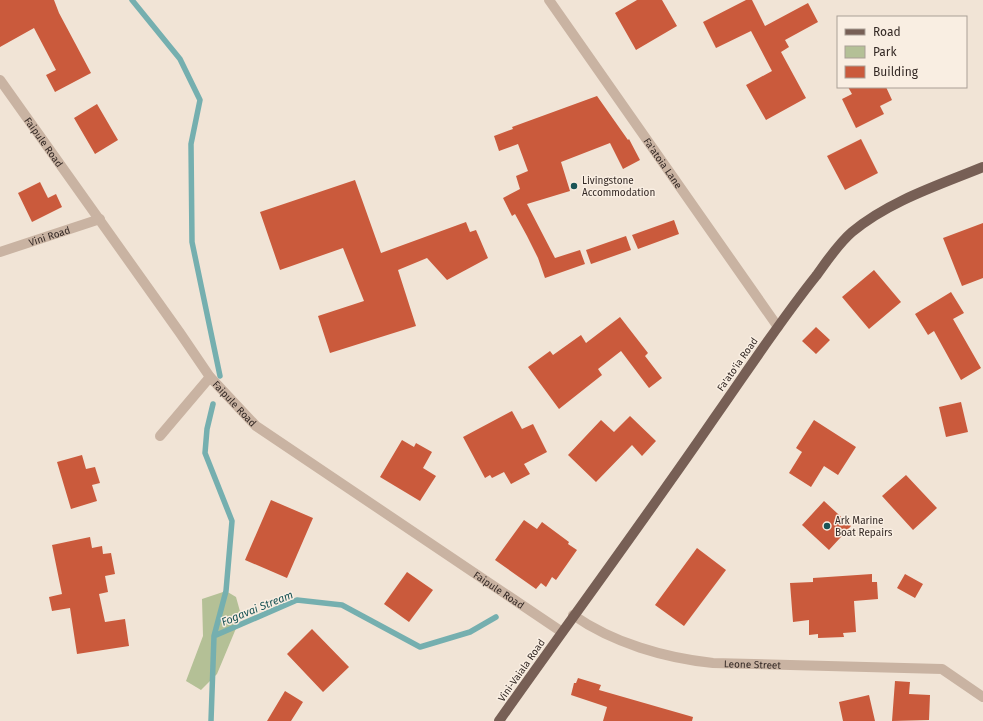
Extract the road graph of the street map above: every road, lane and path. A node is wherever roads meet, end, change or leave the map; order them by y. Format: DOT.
graph roads {
  1 [pos="549,0"];
  2 [pos="0,80"];
  3 [pos="983,166"];
  4 [pos="100,219"];
  5 [pos="0,252"];
  6 [pos="778,327"];
  7 [pos="210,377"];
  8 [pos="160,436"];
  9 [pos="573,615"];
  10 [pos="562,632"];
  11 [pos="983,697"];
  12 [pos="499,721"];
  1 -- 6 [label="street, Fa'atoia Lane"];
  2 -- 4 [label="street, Faipule Road"];
  3 -- 6 [label="main road, Fa'ato'ia Road"];
  4 -- 5 [label="street, Vini Road"];
  4 -- 7 [label="street, Faipule Road"];
  6 -- 9 [label="main road, Fa'ato'ia Road"];
  7 -- 8 [label="street"];
  7 -- 10 [label="street, Faipule Road"];
  9 -- 10 [label="main road, Fa'ato'ia Road"];
  9 -- 11 [label="street, Leone Street"];
  10 -- 12 [label="main road, Vini-Vaiala Road"];
}
